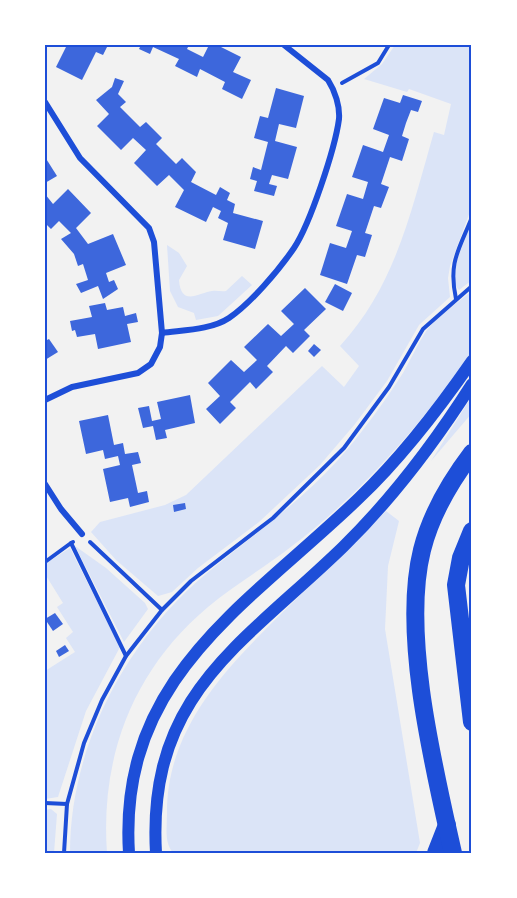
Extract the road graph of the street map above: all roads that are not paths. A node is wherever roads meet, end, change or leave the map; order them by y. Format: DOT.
graph roads {
  1 [pos="284,45"];
  2 [pos="45,102"];
  3 [pos="162,333"];
  4 [pos="472,361"];
  5 [pos="472,384"];
  6 [pos="45,400"];
  7 [pos="472,453"];
  8 [pos="45,484"];
  9 [pos="472,531"];
  10 [pos="82,534"];
  11 [pos="472,722"];
  12 [pos="447,825"];
  13 [pos="129,853"];
  14 [pos="156,853"];
  15 [pos="436,853"];
  16 [pos="453,853"];
  1 -- 3 [label="street"];
  2 -- 3 [label="street"];
  3 -- 6 [label="street"];
  4 -- 13 [label="main road"];
  5 -- 14 [label="main road"];
  7 -- 12 [label="highway"];
  8 -- 10 [label="street"];
  9 -- 11 [label="highway"];
  12 -- 15 [label="highway"];
  12 -- 16 [label="highway"];
}
